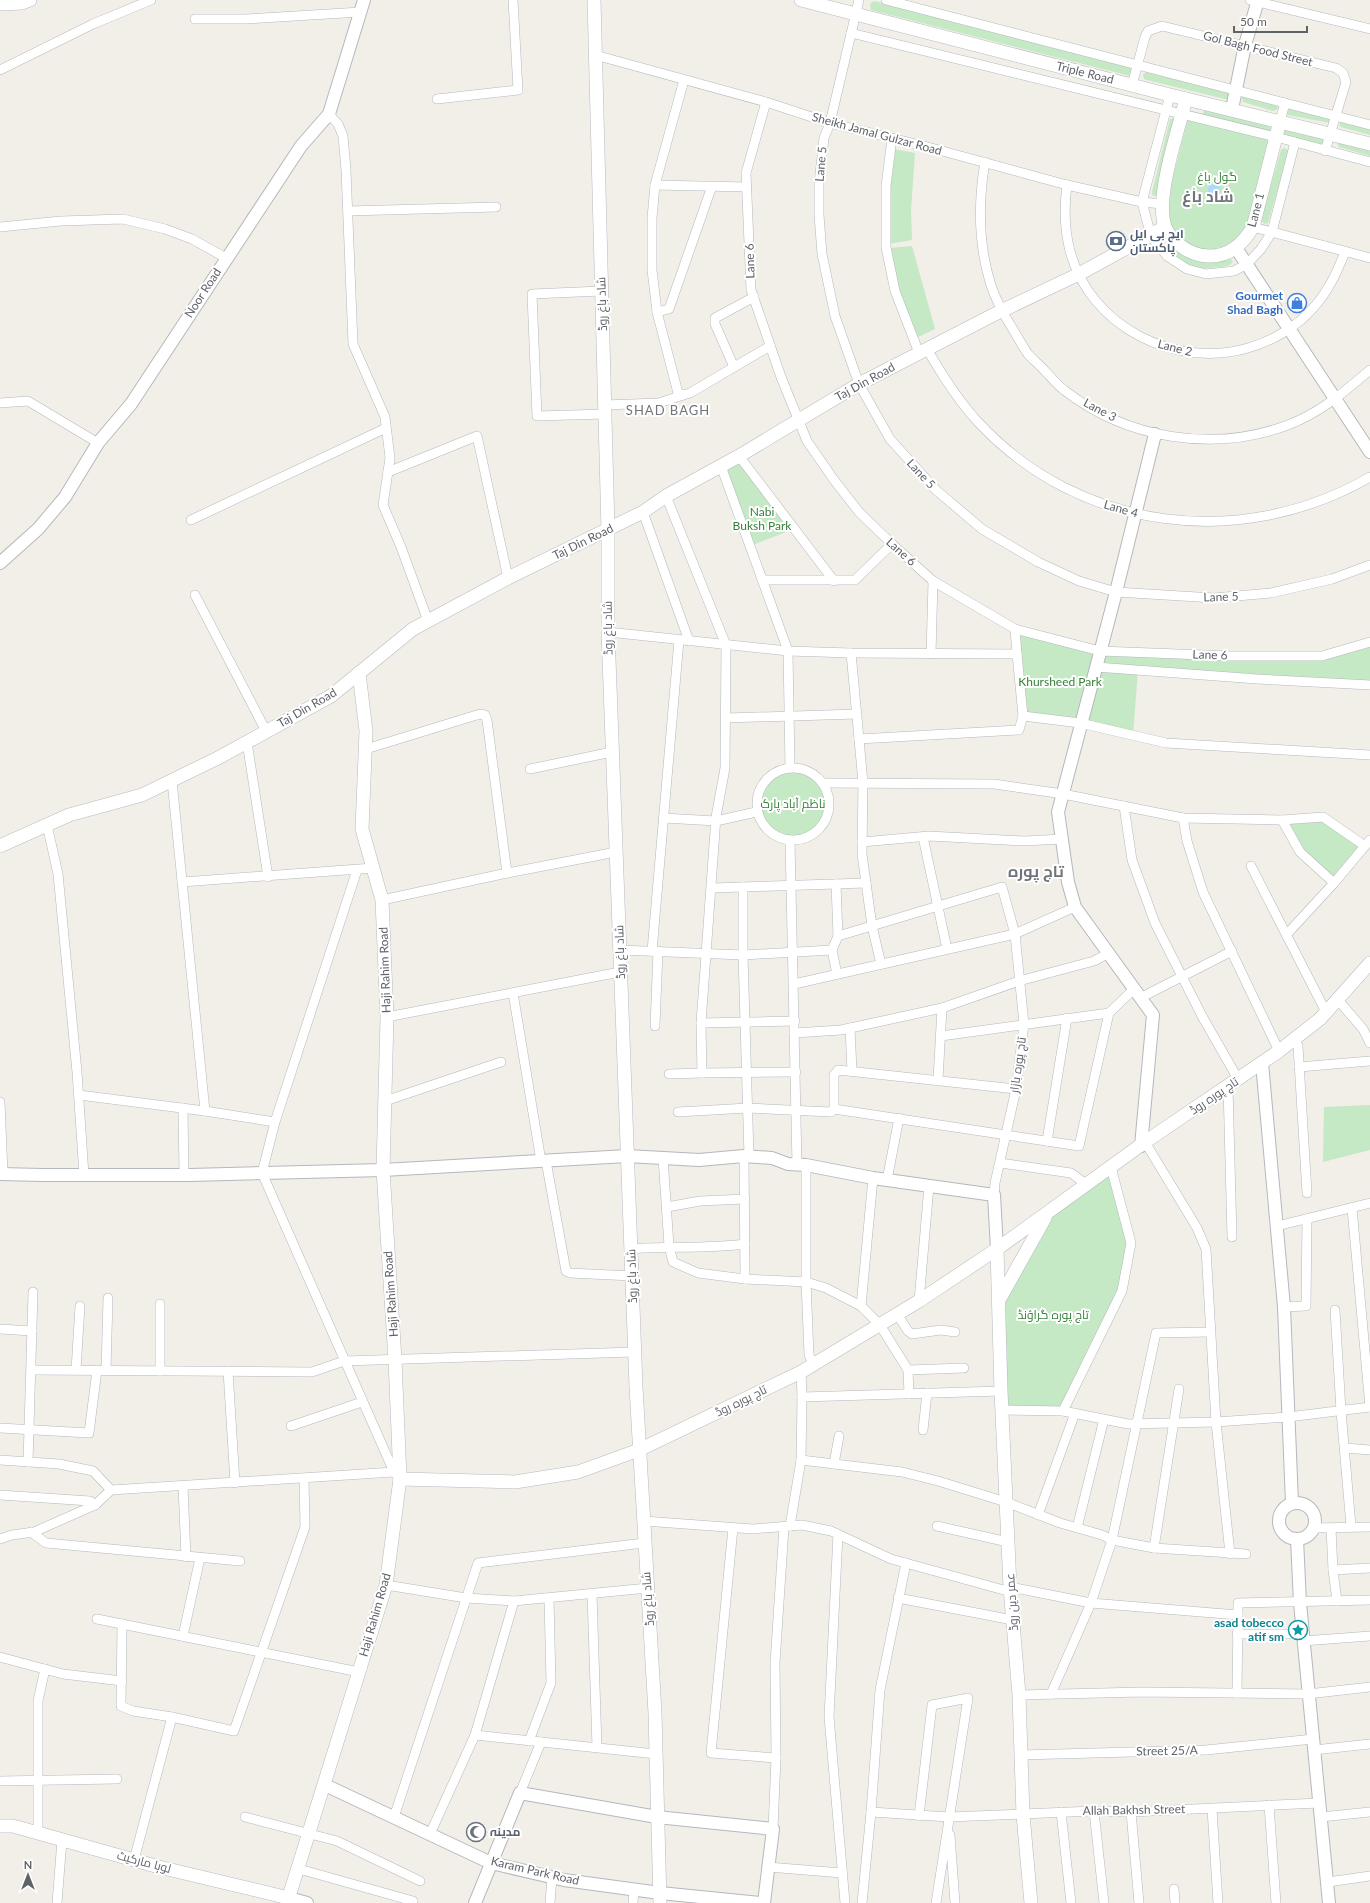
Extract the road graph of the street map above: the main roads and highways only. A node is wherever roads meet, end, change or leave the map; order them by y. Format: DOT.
graph roads {
  1 [pos="30,0"];
  2 [pos="594,0"];
  3 [pos="801,0"];
  4 [pos="0,4"];
  5 [pos="1186,99"];
  6 [pos="1280,121"];
  7 [pos="1370,144"];
  8 [pos="1165,227"];
  9 [pos="608,531"];
  10 [pos="359,673"];
  11 [pos="0,846"];
  12 [pos="1370,963"];
  13 [pos="1046,1216"];
  14 [pos="997,1250"];
  15 [pos="998,1302"];
  16 [pos="640,1450"];
  17 [pos="397,1476"];
  18 [pos="0,1826"];
  19 [pos="660,1898"];
  20 [pos="288,1900"];
  21 [pos="1030,1903"];
  1 -- 4 [label="main road"];
  2 -- 9 [label="main road, شاد باغ روڈ"];
  3 -- 5 [label="main road, Triple Road"];
  5 -- 6 [label="main road, Triple Road"];
  5 -- 8 [label="main road, Lane 1"];
  6 -- 7 [label="main road, Triple Road"];
  6 -- 8 [label="main road, Lane 1"];
  8 -- 9 [label="main road, Taj Din Road"];
  9 -- 10 [label="main road, Taj Din Road"];
  9 -- 16 [label="main road, شاد باغ روڈ"];
  10 -- 11 [label="main road, Taj Din Road"];
  10 -- 17 [label="main road, Haji Rahim Road"];
  12 -- 13 [label="main road, تاج پورہ روڈ"];
  13 -- 14 [label="main road, تاج پورہ روڈ"];
  13 -- 15 [label="main road, تاج پورہ روڈ"];
  14 -- 15 [label="main road, عمر دین روڈ"];
  14 -- 16 [label="main road, تاج پورہ روڈ"];
  15 -- 21 [label="main road, عمر دین روڈ"];
  16 -- 17 [label="main road, تاج پورہ روڈ"];
  16 -- 19 [label="main road, شاد باغ روڈ"];
  17 -- 20 [label="main road, Haji Rahim Road"];
  18 -- 20 [label="main road, لوہا مارکیٹ"];
}
